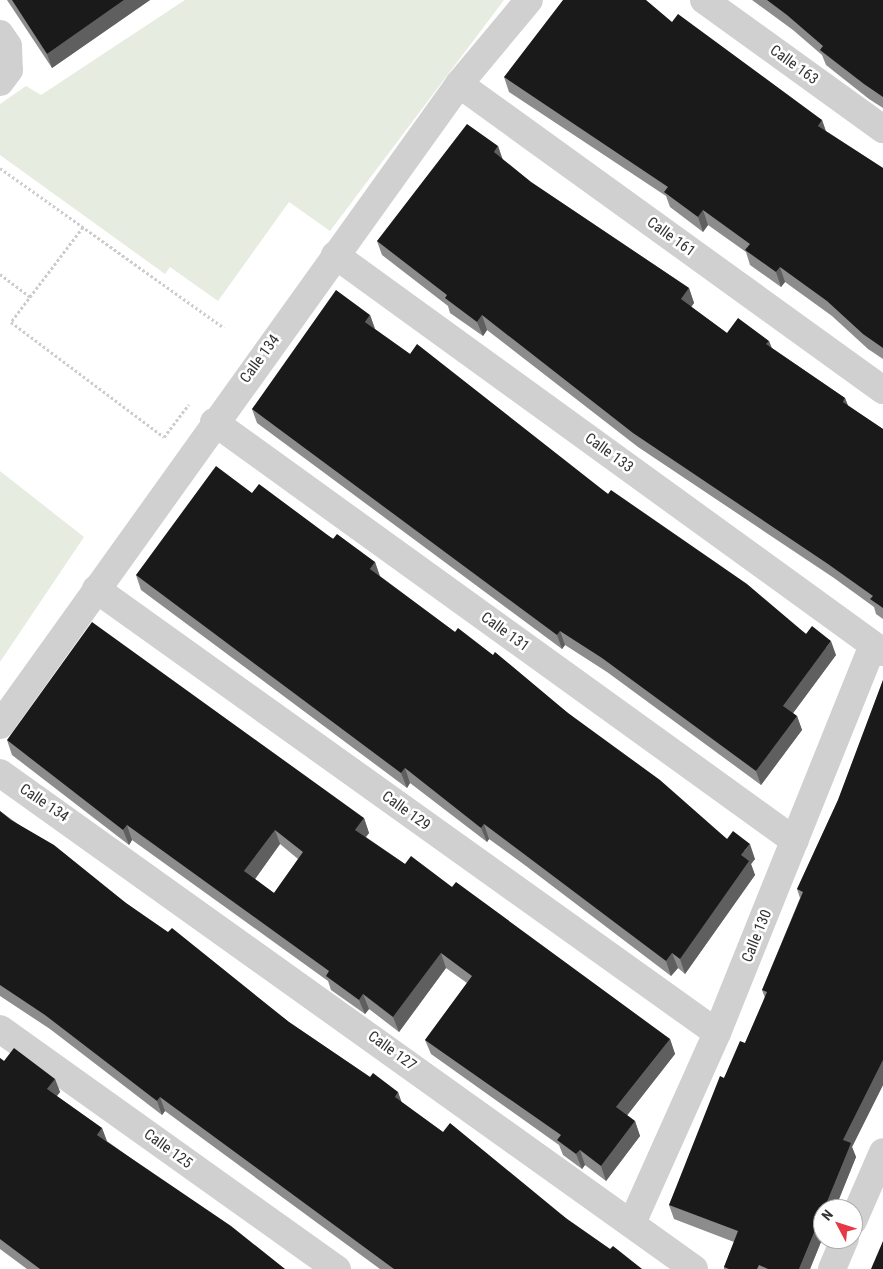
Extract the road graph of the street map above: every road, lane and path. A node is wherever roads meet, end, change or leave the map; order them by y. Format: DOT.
graph roads {
  1 [pos="529,0"];
  2 [pos="704,0"];
  3 [pos="0,34"];
  4 [pos="5,76"];
  5 [pos="459,84"];
  6 [pos="883,129"];
  7 [pos="0,168"];
  8 [pos="83,227"];
  9 [pos="335,254"];
  10 [pos="0,274"];
  11 [pos="30,297"];
  12 [pos="224,328"];
  13 [pos="883,390"];
  14 [pos="189,404"];
  15 [pos="214,422"];
  16 [pos="96,589"];
  17 [pos="878,648"];
  18 [pos="0,725"];
  19 [pos="0,773"];
  20 [pos="89,834"];
  21 [pos="796,841"];
  22 [pos="0,1029"];
  23 [pos="717,1032"];
  24 [pos="883,1152"];
  25 [pos="863,1199"];
  26 [pos="632,1223"];
  27 [pos="841,1249"];
  28 [pos="336,1269"];
  29 [pos="694,1269"];
  30 [pos="832,1269"];
  1 -- 5 [label="street, Calle 134"];
  2 -- 6 [label="street, Calle 163"];
  3 -- 4 [label="street"];
  5 -- 9 [label="street, Calle 134"];
  5 -- 13 [label="street, Calle 161"];
  7 -- 8 [label="path"];
  8 -- 11 [label="path"];
  8 -- 12 [label="path"];
  9 -- 15 [label="street, Calle 134"];
  9 -- 17 [label="street, Calle 133"];
  10 -- 11 [label="path"];
  11 -- 14 [label="path"];
  15 -- 16 [label="street, Calle 134"];
  15 -- 21 [label="street, Calle 131"];
  16 -- 18 [label="street, Calle 134"];
  16 -- 23 [label="street, Calle 129"];
  17 -- 21 [label="street, Calle 130"];
  19 -- 20 [label="street, Calle 134"];
  20 -- 26 [label="street, Calle 127"];
  21 -- 23 [label="street, Calle 130"];
  22 -- 28 [label="street, Calle 125"];
  23 -- 26 [label="street, Calle 130"];
  24 -- 25 [label="street"];
  26 -- 29 [label="street, Calle 127"];
  27 -- 30 [label="street"];
}
